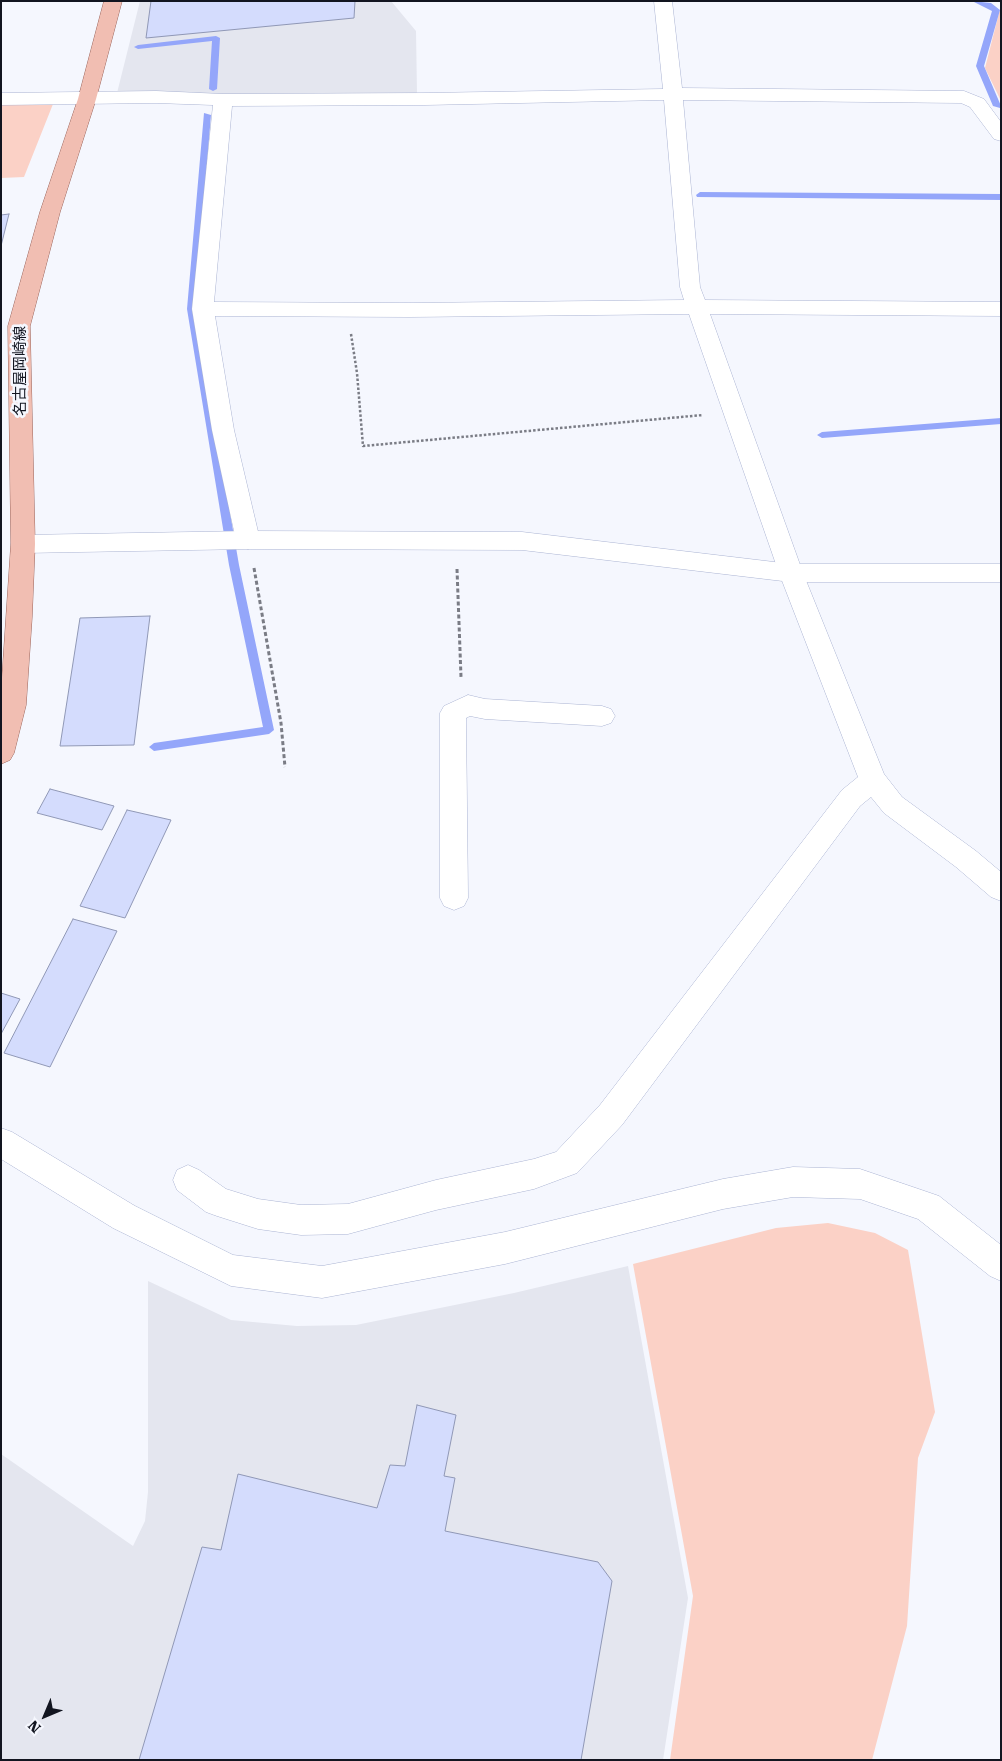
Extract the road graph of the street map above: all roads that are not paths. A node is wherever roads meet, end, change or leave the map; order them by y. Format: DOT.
graph roads {
  1 [pos="113,1"];
  2 [pos="663,1"];
  3 [pos="674,94"];
  4 [pos="87,99"];
  5 [pos="1,100"];
  6 [pos="223,100"];
  7 [pos="1001,135"];
  8 [pos="697,307"];
  9 [pos="203,309"];
  10 [pos="1001,309"];
  11 [pos="248,540"];
  12 [pos="23,544"];
  13 [pos="791,573"];
  14 [pos="1001,573"];
  15 [pos="602,716"];
  16 [pos="1,753"];
  17 [pos="873,780"];
  18 [pos="1001,889"];
  19 [pos="454,898"];
  20 [pos="1,1142"];
  21 [pos="188,1180"];
  22 [pos="1001,1266"];
  1 -- 4 [label="main road, 名古屋岡崎線"];
  2 -- 3 [label="street"];
  3 -- 6 [label="street"];
  3 -- 7 [label="street"];
  3 -- 8 [label="street"];
  4 -- 5 [label="street"];
  4 -- 6 [label="street"];
  4 -- 12 [label="main road, 名古屋岡崎線"];
  6 -- 9 [label="street"];
  8 -- 9 [label="street"];
  8 -- 10 [label="street"];
  8 -- 13 [label="street"];
  9 -- 11 [label="street"];
  11 -- 12 [label="street"];
  11 -- 13 [label="street"];
  12 -- 16 [label="main road, 名古屋岡崎線"];
  13 -- 14 [label="street"];
  13 -- 17 [label="street"];
  15 -- 19 [label="street"];
  17 -- 18 [label="street"];
  17 -- 21 [label="street"];
  20 -- 22 [label="street"];
}
